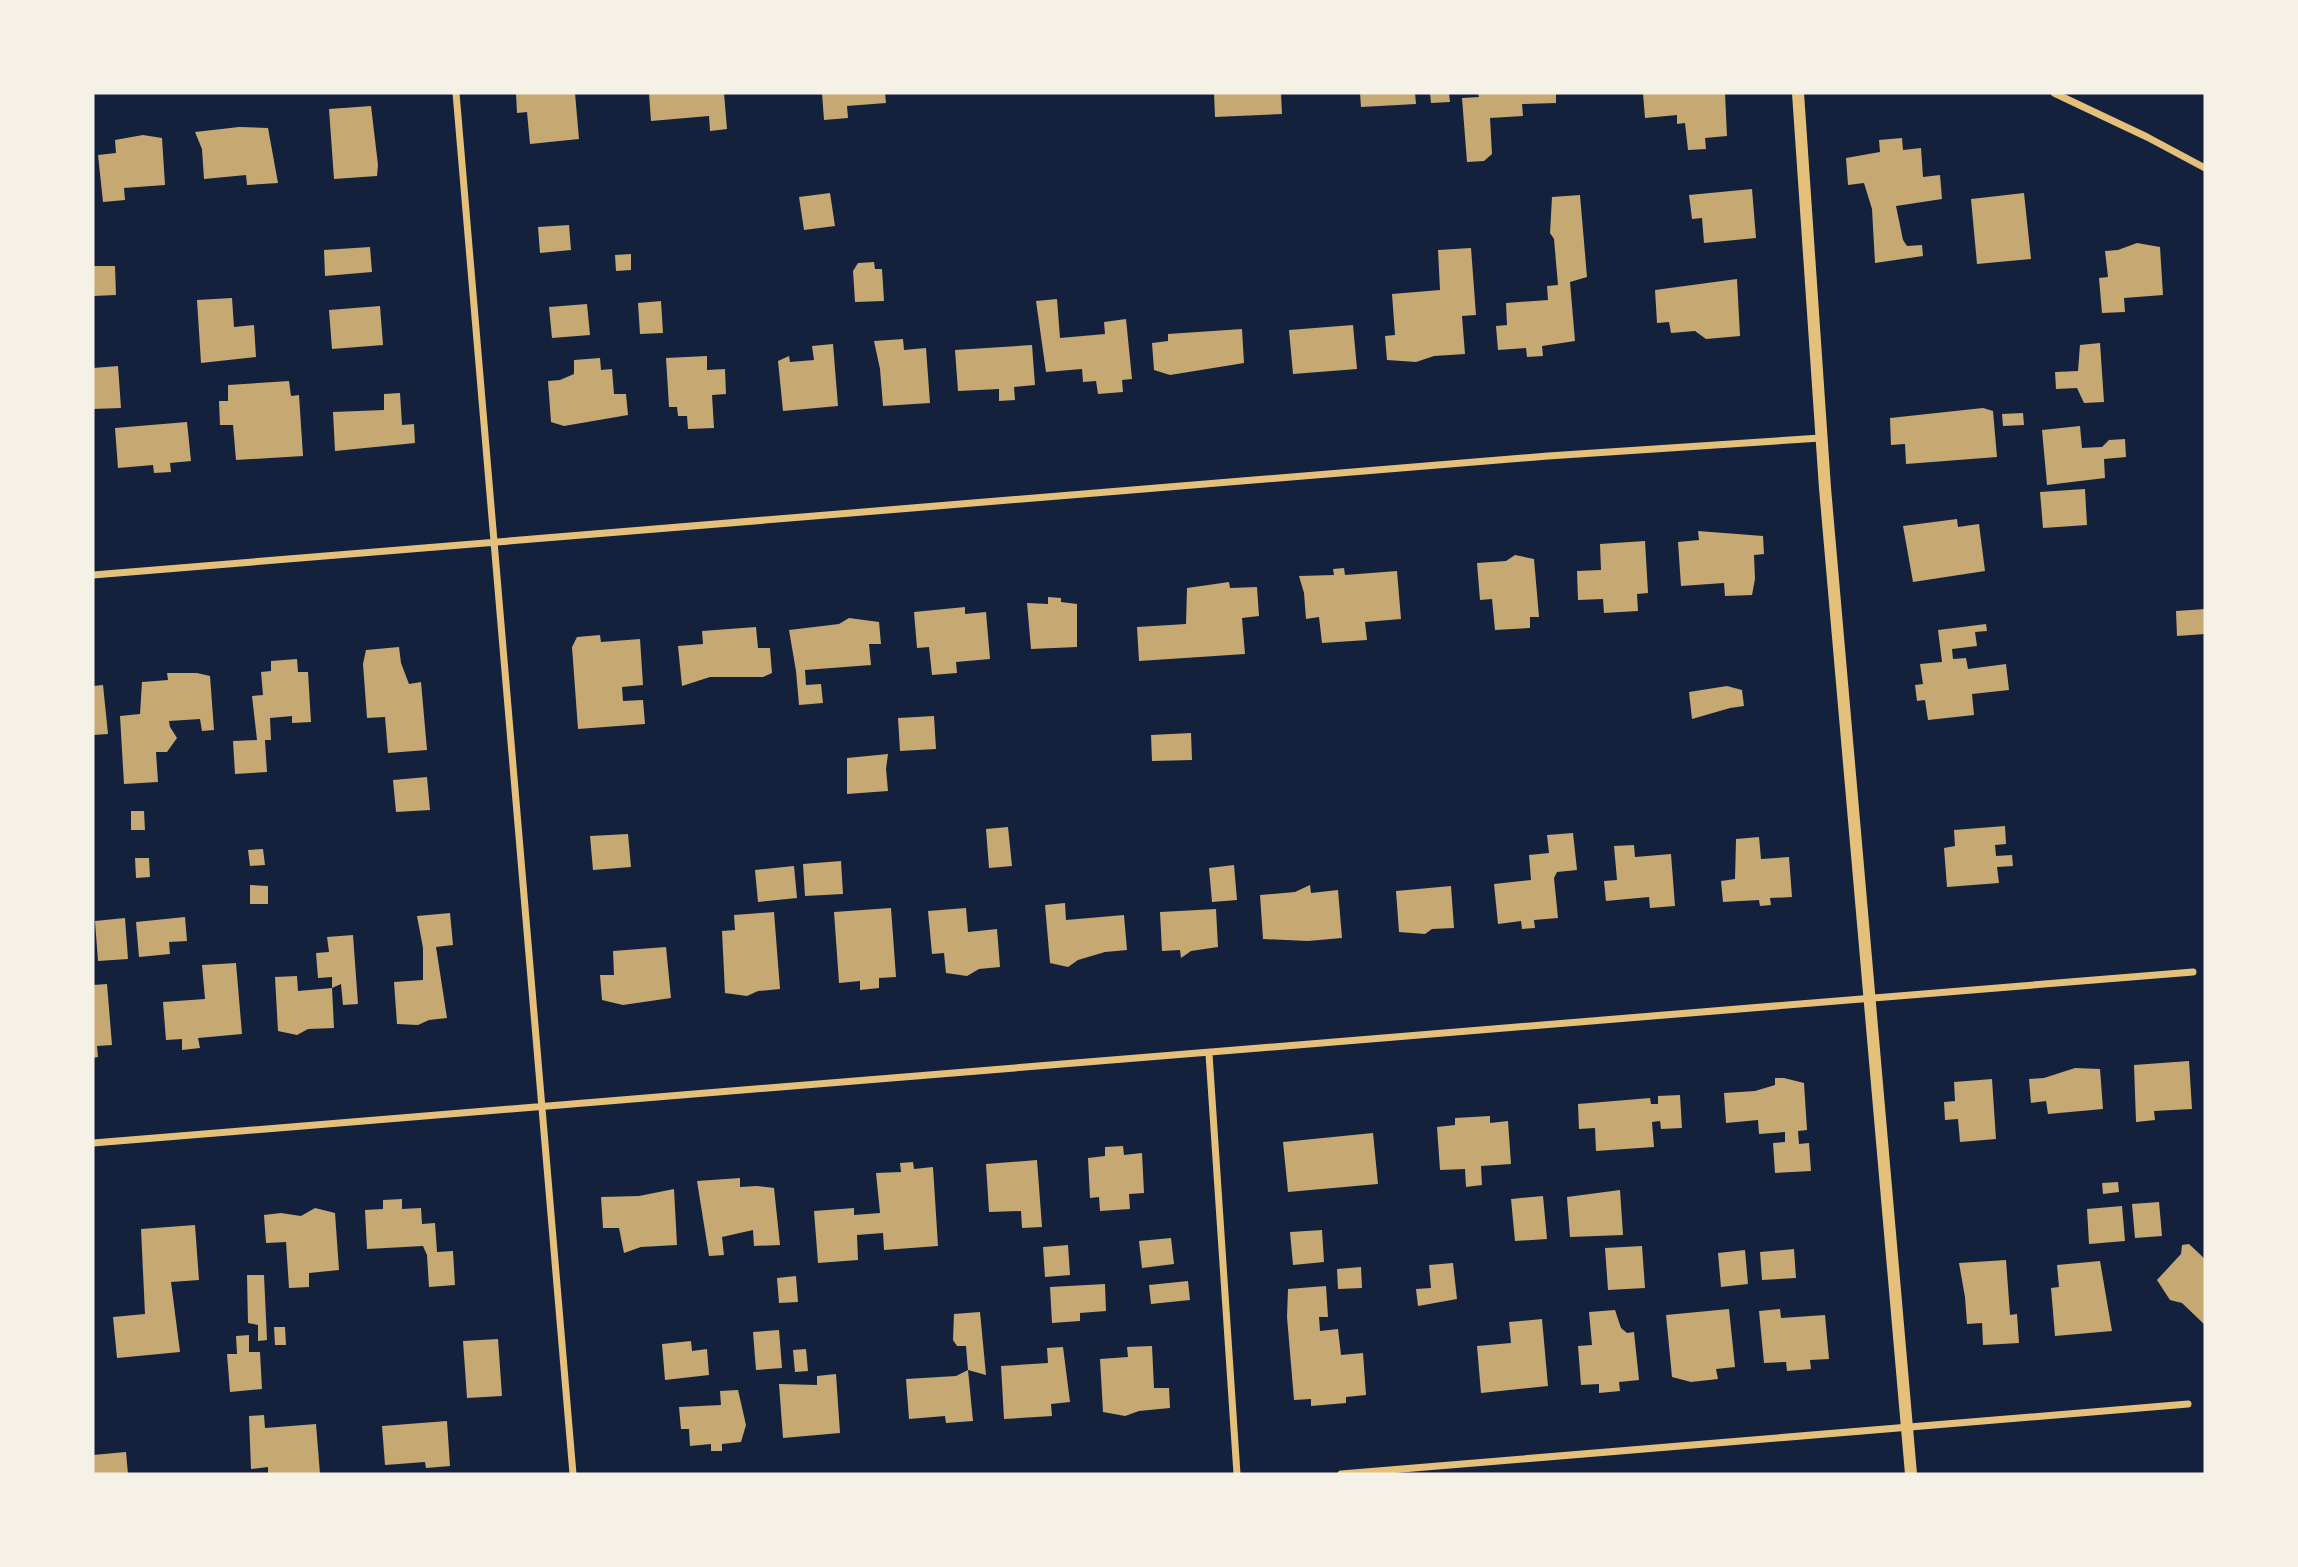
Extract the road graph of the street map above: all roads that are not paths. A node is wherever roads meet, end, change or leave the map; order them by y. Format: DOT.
graph roads {
  1 [pos="456,93"];
  2 [pos="1798,93"];
  3 [pos="2054,93"];
  4 [pos="2205,168"];
  5 [pos="1821,438"];
  6 [pos="495,542"];
  7 [pos="93,575"];
  8 [pos="2193,972"];
  9 [pos="1869,999"];
  10 [pos="1209,1054"];
  11 [pos="542,1108"];
  12 [pos="93,1143"];
  13 [pos="2188,1404"];
  14 [pos="1907,1426"];
  15 [pos="573,1474"];
  16 [pos="1237,1474"];
  17 [pos="1341,1474"];
  18 [pos="1911,1474"];
  1 -- 6 [label="street"];
  2 -- 5 [label="street"];
  3 -- 4 [label="street"];
  5 -- 6 [label="street"];
  5 -- 9 [label="street"];
  6 -- 7 [label="street"];
  6 -- 11 [label="street"];
  8 -- 9 [label="street"];
  9 -- 10 [label="street"];
  9 -- 14 [label="street"];
  10 -- 11 [label="street"];
  10 -- 16 [label="street"];
  11 -- 12 [label="street"];
  11 -- 15 [label="street"];
  13 -- 14 [label="street"];
  14 -- 17 [label="street"];
  14 -- 18 [label="street"];
}
